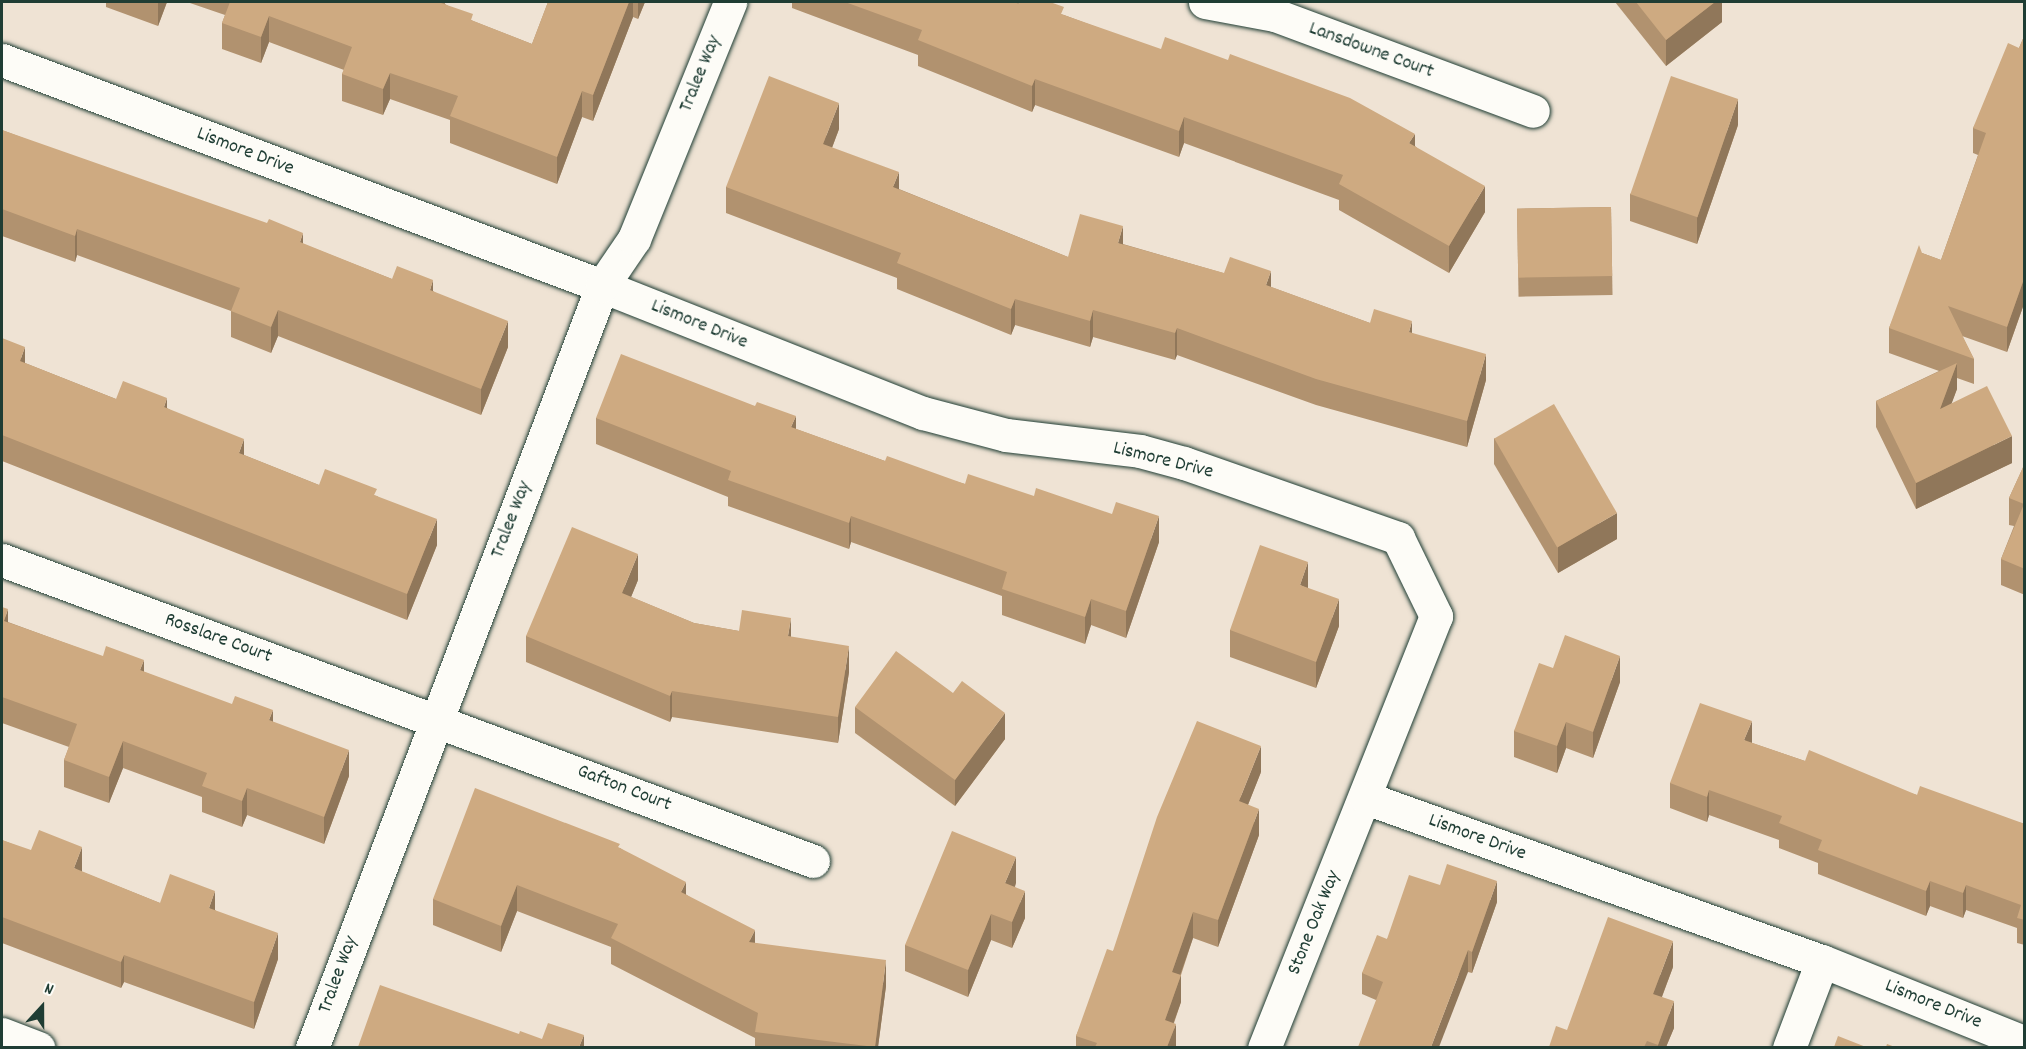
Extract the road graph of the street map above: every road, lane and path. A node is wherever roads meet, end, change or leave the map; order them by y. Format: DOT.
graph roads {
  1 [pos="730,2"];
  2 [pos="1205,2"];
  3 [pos="2,60"];
  4 [pos="1533,111"];
  5 [pos="602,286"];
  6 [pos="2,560"];
  7 [pos="434,719"];
  8 [pos="1366,798"];
  9 [pos="813,861"];
  10 [pos="1822,960"];
  11 [pos="2,1034"];
  12 [pos="2025,1042"];
  13 [pos="38,1047"];
  14 [pos="312,1047"];
  15 [pos="1264,1047"];
  16 [pos="1789,1047"];
  1 -- 5 [label="street, Tralee Way"];
  2 -- 4 [label="street, Lansdowne Court"];
  3 -- 5 [label="street, Lismore Drive"];
  5 -- 7 [label="street, Tralee Way"];
  5 -- 8 [label="street, Lismore Drive"];
  6 -- 7 [label="street, Rosslare Court"];
  7 -- 9 [label="street, Gafton Court"];
  7 -- 14 [label="street, Tralee Way"];
  8 -- 10 [label="street, Lismore Drive"];
  8 -- 15 [label="street, Stone Oak Way"];
  10 -- 12 [label="street, Lismore Drive"];
  10 -- 16 [label="street"];
  11 -- 13 [label="street"];
}
